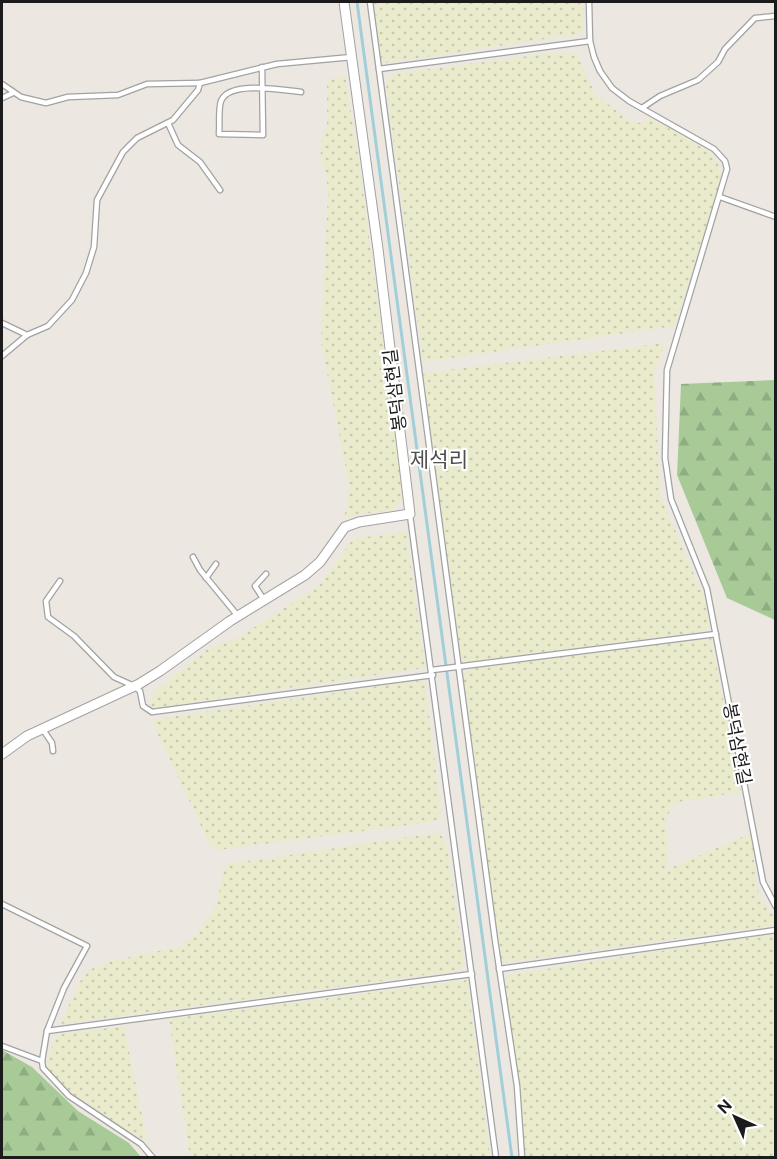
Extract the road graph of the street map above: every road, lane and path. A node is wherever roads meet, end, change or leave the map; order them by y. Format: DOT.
graph roads {
  1 [pos="344,2"];
  2 [pos="370,2"];
  3 [pos="589,2"];
  4 [pos="776,16"];
  5 [pos="590,41"];
  6 [pos="352,57"];
  7 [pos="262,67"];
  8 [pos="379,69"];
  9 [pos="200,83"];
  10 [pos="2,84"];
  11 [pos="262,89"];
  12 [pos="301,92"];
  13 [pos="13,93"];
  14 [pos="2,98"];
  15 [pos="642,108"];
  16 [pos="168,123"];
  17 [pos="220,190"];
  18 [pos="720,197"];
  19 [pos="776,217"];
  20 [pos="2,323"];
  21 [pos="27,335"];
  22 [pos="2,356"];
  23 [pos="410,514"];
  24 [pos="193,557"];
  25 [pos="216,564"];
  26 [pos="266,574"];
  27 [pos="206,578"];
  28 [pos="60,581"];
  29 [pos="264,600"];
  30 [pos="238,616"];
  31 [pos="716,634"];
  32 [pos="456,667"];
  33 [pos="432,672"];
  34 [pos="134,686"];
  35 [pos="42,728"];
  36 [pos="53,751"];
  37 [pos="2,754"];
  38 [pos="2,904"];
  39 [pos="776,907"];
  40 [pos="776,930"];
  41 [pos="499,969"];
  42 [pos="472,974"];
  43 [pos="47,1031"];
  44 [pos="2,1046"];
  45 [pos="42,1061"];
  46 [pos="153,1158"];
  47 [pos="496,1158"];
  48 [pos="522,1158"];
  1 -- 6 [label="street, 봉덕삼현길"];
  2 -- 8 [label="lane"];
  3 -- 5 [label="lane, 봉덕삼현길"];
  4 -- 15 [label="lane"];
  5 -- 8 [label="lane"];
  5 -- 15 [label="lane, 봉덕삼현길"];
  6 -- 7 [label="lane"];
  6 -- 23 [label="street, 봉덕삼현길"];
  7 -- 9 [label="lane"];
  7 -- 11 [label="lane"];
  8 -- 32 [label="lane"];
  9 -- 13 [label="lane"];
  9 -- 16 [label="lane"];
  10 -- 13 [label="lane"];
  11 -- 11 [label="lane"];
  11 -- 12 [label="lane"];
  13 -- 14 [label="lane"];
  15 -- 18 [label="lane, 봉덕삼현길"];
  16 -- 17 [label="lane"];
  16 -- 21 [label="lane"];
  18 -- 19 [label="lane"];
  18 -- 31 [label="lane, 봉덕삼현길"];
  20 -- 21 [label="lane"];
  21 -- 22 [label="lane"];
  23 -- 29 [label="street"];
  23 -- 33 [label="lane"];
  24 -- 27 [label="lane"];
  25 -- 27 [label="lane"];
  26 -- 29 [label="lane"];
  27 -- 30 [label="lane"];
  28 -- 34 [label="lane"];
  29 -- 30 [label="street"];
  30 -- 34 [label="street"];
  31 -- 32 [label="lane"];
  31 -- 39 [label="lane, 봉덕삼현길"];
  32 -- 33 [label="lane"];
  32 -- 41 [label="lane"];
  33 -- 34 [label="lane"];
  33 -- 42 [label="lane"];
  34 -- 35 [label="street"];
  35 -- 36 [label="lane"];
  35 -- 37 [label="street"];
  38 -- 43 [label="lane"];
  40 -- 41 [label="lane"];
  41 -- 48 [label="lane"];
  42 -- 43 [label="lane"];
  42 -- 47 [label="lane"];
  43 -- 45 [label="lane"];
  44 -- 45 [label="lane"];
  45 -- 46 [label="lane"];
}
